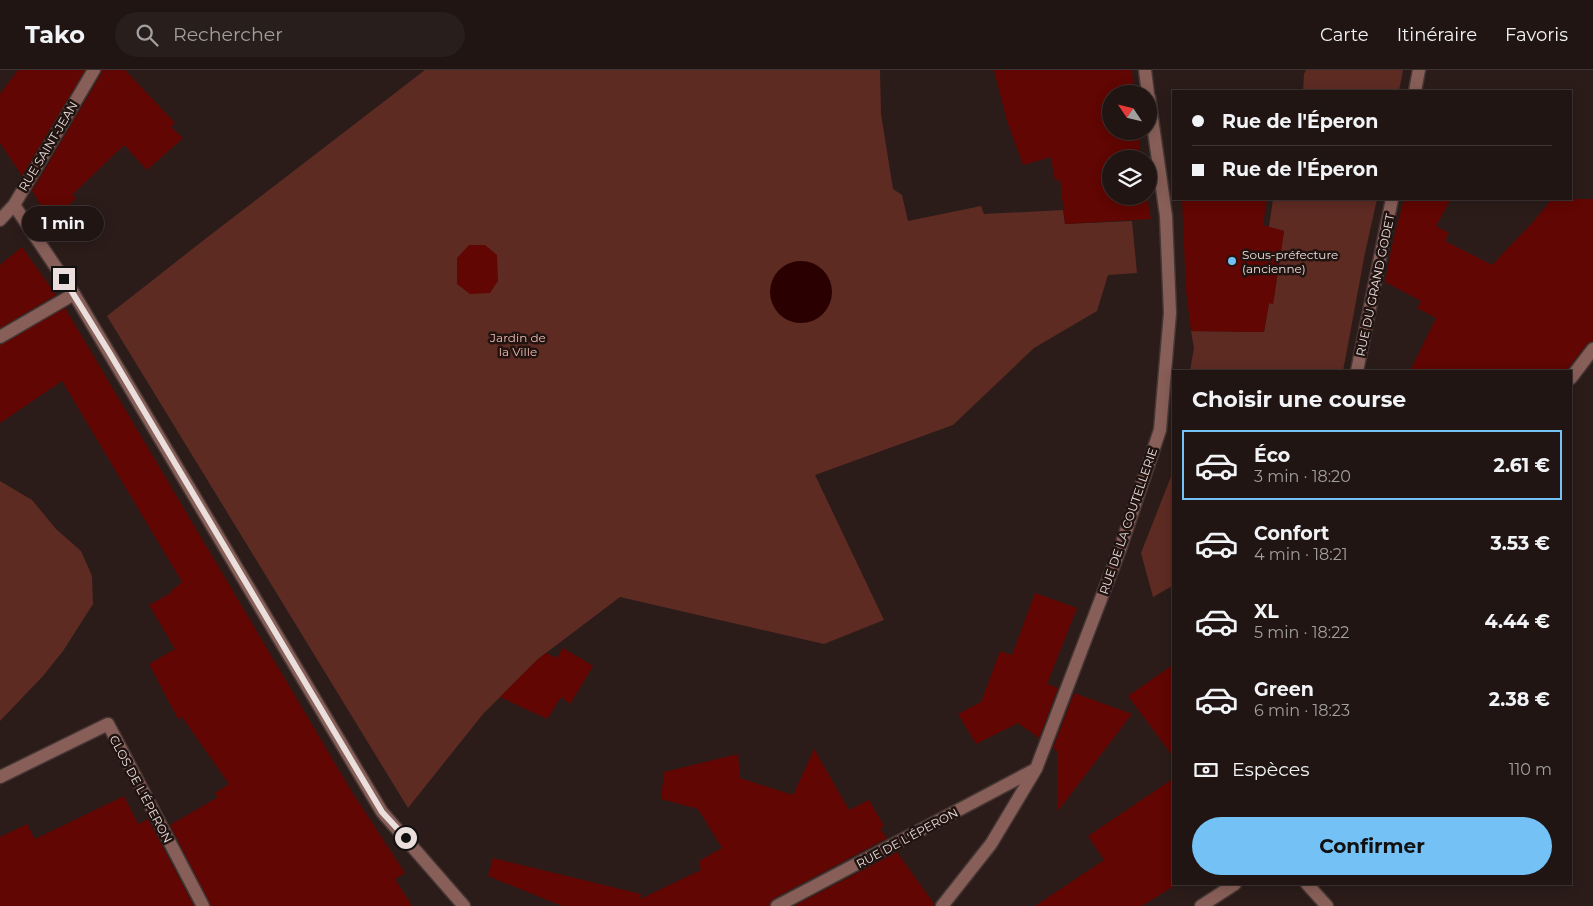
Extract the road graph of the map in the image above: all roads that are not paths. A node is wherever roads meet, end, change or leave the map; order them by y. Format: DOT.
graph roads {
  1 [pos="1145,70"];
  2 [pos="1419,70"];
  3 [pos="93,71"];
  4 [pos="1147,85"];
  5 [pos="1415,90"];
  6 [pos="1155,140"];
  7 [pos="1392,200"];
  8 [pos="14,205"];
  9 [pos="0,220"];
  10 [pos="74,294"];
  11 [pos="0,337"];
  12 [pos="1593,349"];
  13 [pos="1357,370"];
  14 [pos="1572,377"];
  15 [pos="1036,769"];
  16 [pos="0,777"];
  17 [pos="1232,885"];
  18 [pos="1309,885"];
  19 [pos="203,906"];
  20 [pos="464,906"];
  21 [pos="777,906"];
  22 [pos="942,906"];
  23 [pos="1201,906"];
  24 [pos="1327,906"];
  1 -- 4 [label="street, RUE DE LA COUTELLERIE"];
  2 -- 5 [label="street"];
  3 -- 8 [label="street, RUE SAINT-JEAN"];
  6 -- 15 [label="street, RUE DE LA COUTELLERIE"];
  7 -- 13 [label="street, RUE DU GRAND GODET"];
  8 -- 9 [label="street, RUE SAINT-JEAN"];
  8 -- 10 [label="street"];
  10 -- 11 [label="street"];
  10 -- 20 [label="street"];
  12 -- 14 [label="street"];
  15 -- 21 [label="street, RUE DE L'ÉPERON"];
  15 -- 22 [label="street, RUE DE LA COUTELLERIE"];
  16 -- 19 [label="street, CLOS DE L'ÉPERON"];
  17 -- 23 [label="street"];
  18 -- 24 [label="street"];
}
